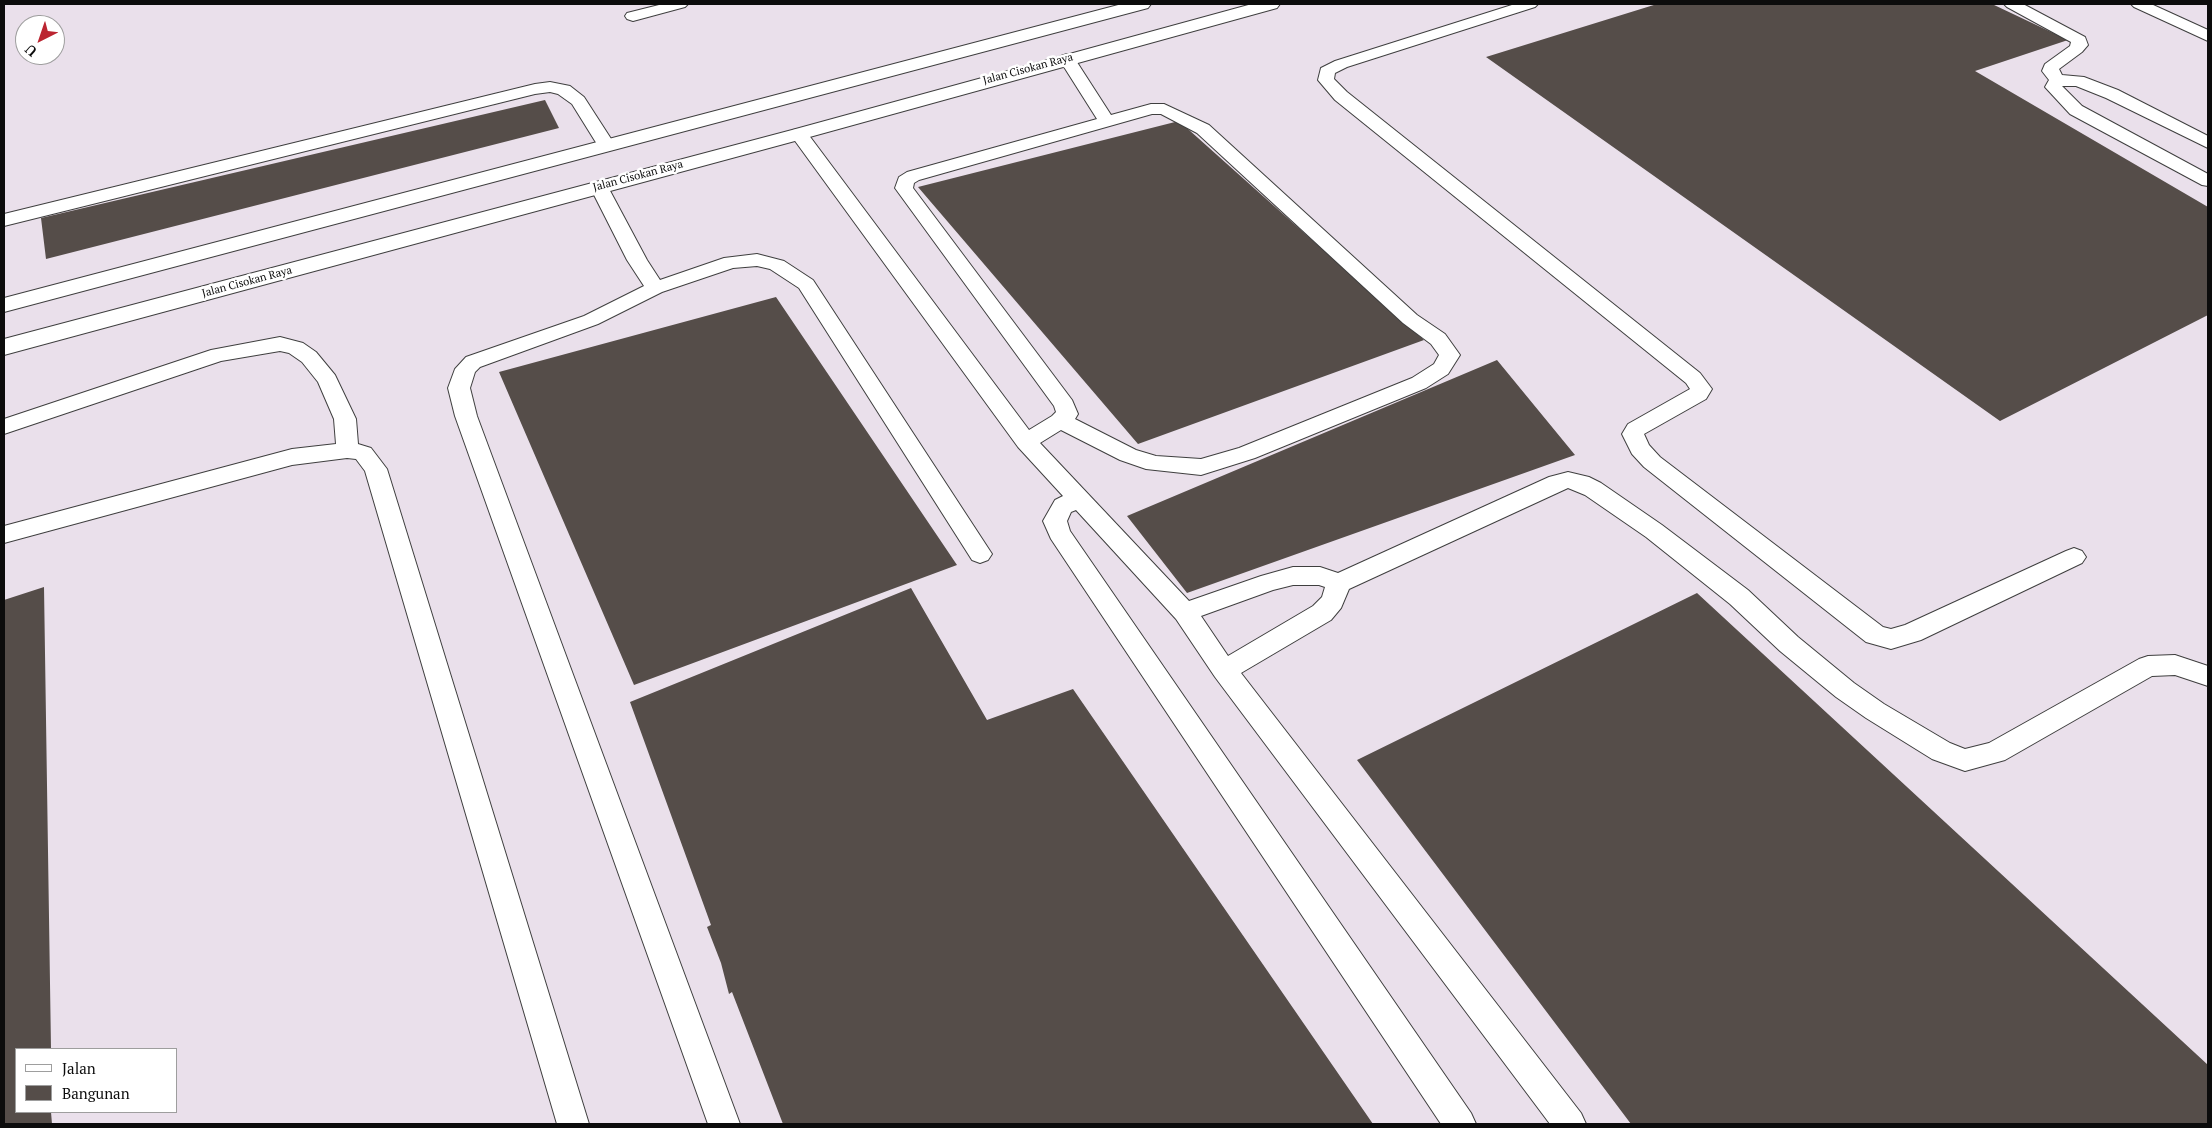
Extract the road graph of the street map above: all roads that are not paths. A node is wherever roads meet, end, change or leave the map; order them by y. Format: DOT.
graph roads {
  1 [pos="680,4"];
  2 [pos="1142,4"];
  3 [pos="1272,4"];
  4 [pos="1530,4"];
  5 [pos="2012,4"];
  6 [pos="2140,4"];
  7 [pos="633,16"];
  8 [pos="2208,36"];
  9 [pos="1067,59"];
  10 [pos="2057,80"];
  11 [pos="1107,121"];
  12 [pos="799,134"];
  13 [pos="2208,143"];
  14 [pos="606,145"];
  15 [pos="2208,181"];
  16 [pos="599,187"];
  17 [pos="4,220"];
  18 [pos="655,288"];
  19 [pos="4,305"];
  20 [pos="4,347"];
  21 [pos="1060,421"];
  22 [pos="4,427"];
  23 [pos="1026,442"];
  24 [pos="347,450"];
  25 [pos="1080,498"];
  26 [pos="4,535"];
  27 [pos="980,554"];
  28 [pos="2074,557"];
  29 [pos="1339,583"];
  30 [pos="1185,612"];
  31 [pos="1224,670"];
  32 [pos="2208,676"];
  33 [pos="573,1124"];
  34 [pos="724,1124"];
  35 [pos="1460,1124"];
  36 [pos="1570,1124"];
  1 -- 7 [label="lane"];
  2 -- 14 [label="street"];
  3 -- 9 [label="street, Jalan Cisokan Raya"];
  4 -- 28 [label="lane"];
  5 -- 10 [label="lane"];
  6 -- 8 [label="lane"];
  9 -- 11 [label="lane"];
  9 -- 12 [label="street, Jalan Cisokan Raya"];
  10 -- 13 [label="lane"];
  10 -- 15 [label="lane"];
  11 -- 21 [label="lane"];
  11 -- 21 [label="lane"];
  12 -- 16 [label="street, Jalan Cisokan Raya"];
  12 -- 23 [label="lane"];
  14 -- 17 [label="lane"];
  14 -- 19 [label="street"];
  16 -- 18 [label="lane"];
  16 -- 20 [label="street, Jalan Cisokan Raya"];
  18 -- 27 [label="lane"];
  18 -- 34 [label="lane"];
  21 -- 23 [label="lane"];
  22 -- 24 [label="lane"];
  23 -- 25 [label="lane"];
  24 -- 26 [label="lane"];
  24 -- 33 [label="lane"];
  25 -- 30 [label="lane"];
  25 -- 35 [label="lane"];
  29 -- 30 [label="lane"];
  29 -- 31 [label="lane"];
  29 -- 32 [label="lane"];
  30 -- 31 [label="lane"];
  31 -- 36 [label="lane"];
}
